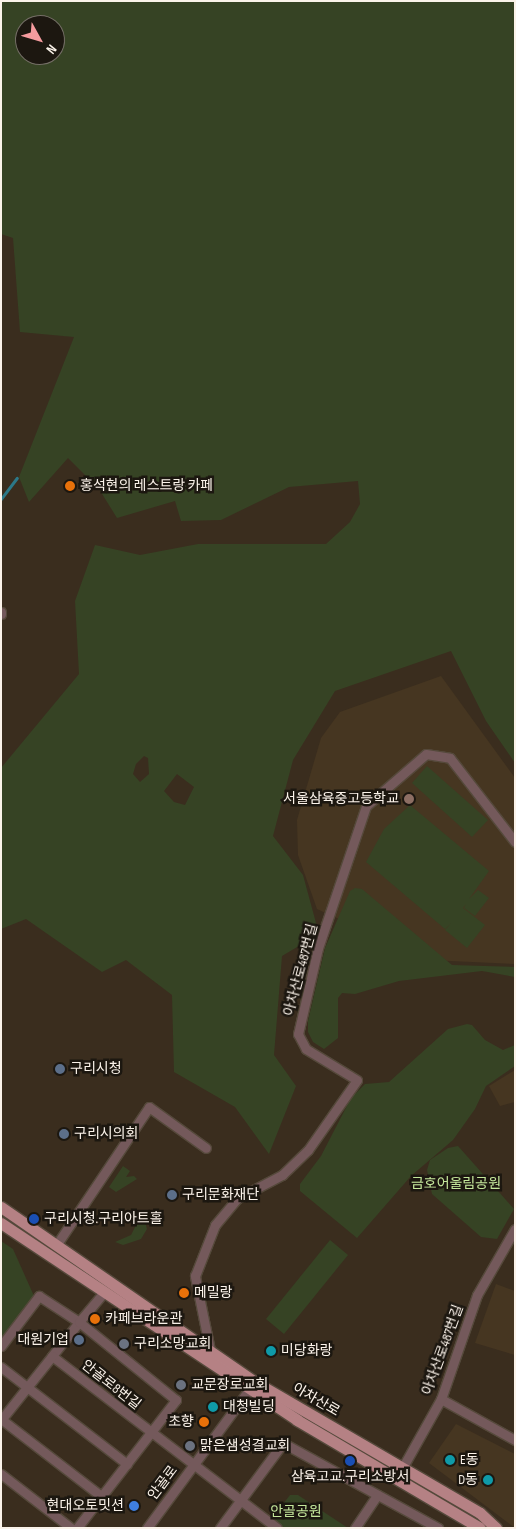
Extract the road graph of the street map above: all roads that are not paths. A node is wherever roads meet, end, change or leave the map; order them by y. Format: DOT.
graph roads {
  1 [pos="515,842"];
  2 [pos="206,1148"];
  3 [pos="1,1207"];
  4 [pos="1,1223"];
  5 [pos="515,1229"];
  6 [pos="57,1244"];
  7 [pos="104,1292"];
  8 [pos="79,1322"];
  9 [pos="1,1346"];
  10 [pos="210,1350"];
  11 [pos="52,1356"];
  12 [pos="1,1367"];
  13 [pos="252,1386"];
  14 [pos="27,1388"];
  15 [pos="441,1399"];
  16 [pos="2,1419"];
  17 [pos="151,1433"];
  18 [pos="515,1440"];
  19 [pos="127,1464"];
  20 [pos="193,1466"];
  21 [pos="403,1468"];
  22 [pos="1,1474"];
  23 [pos="396,1479"];
  24 [pos="102,1496"];
  25 [pos="377,1496"];
  26 [pos="239,1500"];
  27 [pos="70,1528"];
  28 [pos="77,1528"];
  29 [pos="147,1528"];
  30 [pos="220,1528"];
  31 [pos="277,1528"];
  32 [pos="354,1528"];
  33 [pos="438,1528"];
  34 [pos="480,1528"];
  35 [pos="496,1528"];
  1 -- 10 [label="street, 아차산로487번길"];
  2 -- 6 [label="street"];
  3 -- 6 [label="main road, 아차산로"];
  4 -- 7 [label="main road, 아차산로"];
  5 -- 15 [label="street, 아차산로487번길"];
  6 -- 10 [label="main road, 아차산로"];
  7 -- 8 [label="street"];
  7 -- 13 [label="main road, 아차산로"];
  8 -- 9 [label="street"];
  8 -- 11 [label="street"];
  8 -- 17 [label="street"];
  10 -- 13 [label="main road, 아차산로"];
  11 -- 14 [label="street"];
  11 -- 17 [label="street, 안골로8번길"];
  12 -- 14 [label="street"];
  13 -- 20 [label="street, 안골로"];
  13 -- 21 [label="main road, 아차산로"];
  13 -- 23 [label="main road, 아차산로"];
  14 -- 16 [label="street"];
  14 -- 19 [label="street"];
  15 -- 18 [label="street"];
  15 -- 21 [label="street, 아차산로487번길"];
  16 -- 24 [label="street"];
  17 -- 19 [label="street"];
  17 -- 20 [label="street, 안골로8번길"];
  19 -- 24 [label="street"];
  20 -- 26 [label="street, 안골로8번길"];
  20 -- 29 [label="street, 안골로"];
  21 -- 23 [label="street, 아차산로487번길"];
  21 -- 35 [label="main road, 아차산로"];
  22 -- 27 [label="street"];
  23 -- 34 [label="main road, 아차산로"];
  24 -- 28 [label="street"];
  25 -- 26 [label="street"];
  25 -- 32 [label="street"];
  25 -- 33 [label="street"];
  26 -- 30 [label="street"];
  26 -- 31 [label="street, 안골로8번길"];
}
